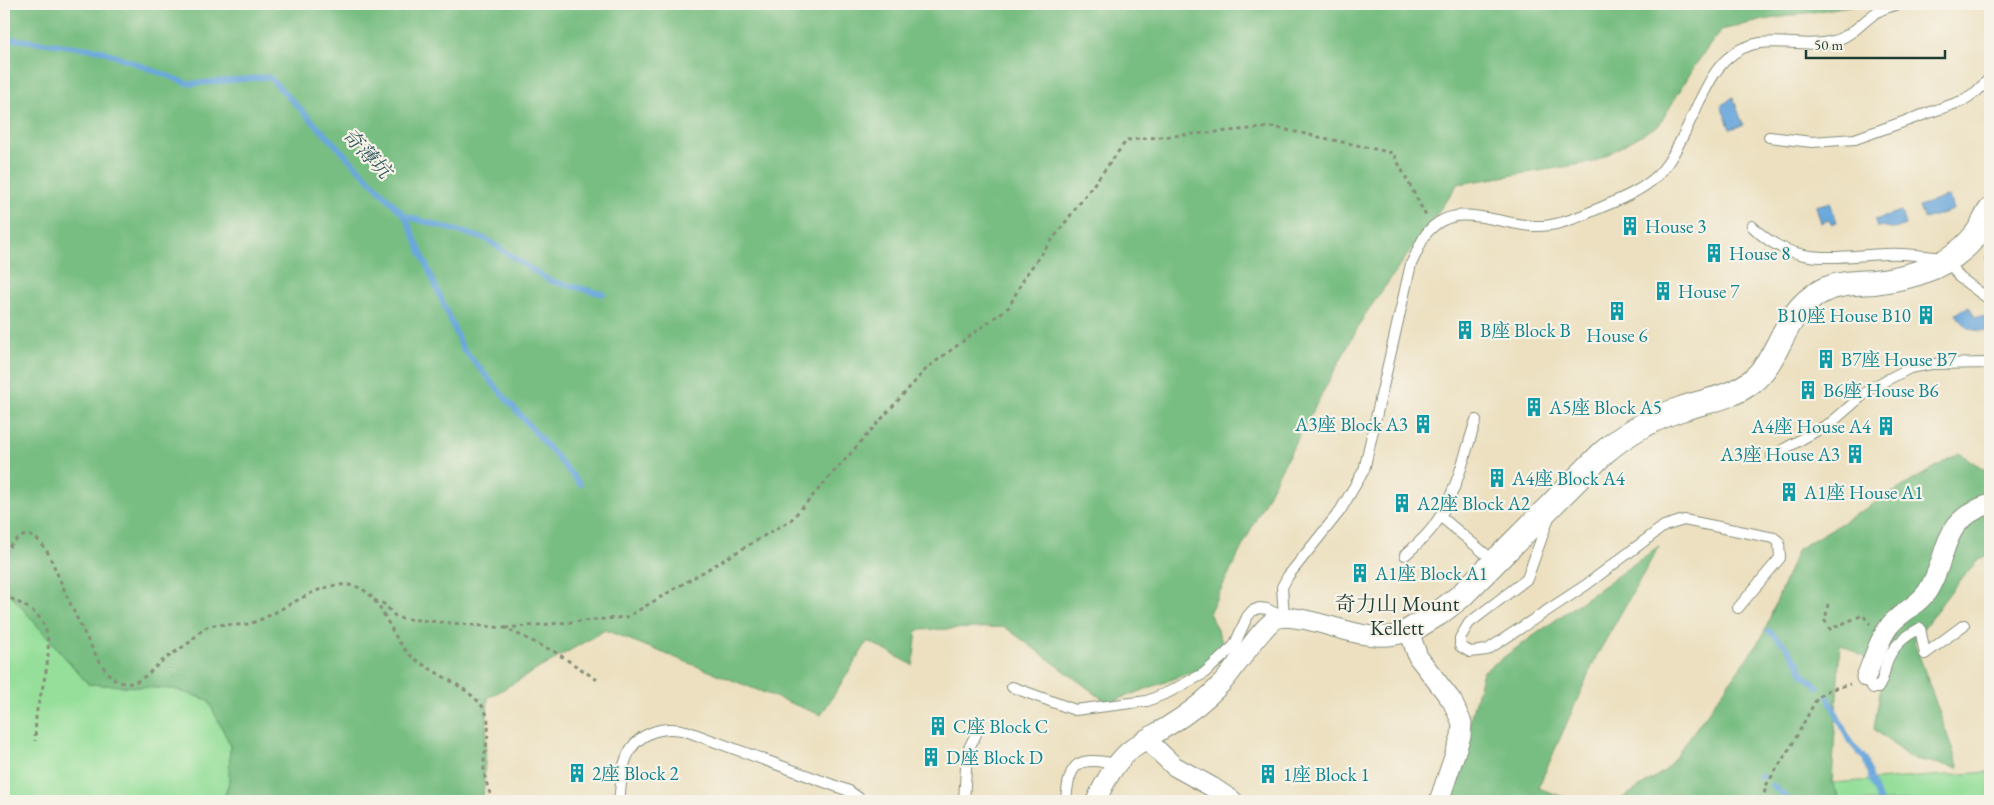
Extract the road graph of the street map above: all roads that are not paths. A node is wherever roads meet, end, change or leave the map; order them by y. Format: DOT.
graph roads {
  1 [pos="1898,4"];
  2 [pos="1990,78"];
  3 [pos="1769,137"];
  4 [pos="1990,211"];
  5 [pos="1752,226"];
  6 [pos="1948,259"];
  7 [pos="1990,300"];
  8 [pos="1990,363"];
  9 [pos="1476,420"];
  10 [pos="1772,456"];
  11 [pos="1555,502"];
  12 [pos="1990,504"];
  13 [pos="1440,516"];
  14 [pos="1405,555"];
  15 [pos="1495,562"];
  16 [pos="1738,608"];
  17 [pos="1284,617"];
  18 [pos="1964,625"];
  19 [pos="1409,630"];
  20 [pos="1866,677"];
  21 [pos="1012,687"];
  22 [pos="978,730"];
  23 [pos="1146,739"];
  24 [pos="1117,764"];
  25 [pos="1225,799"];
  26 [pos="619,801"];
  27 [pos="863,801"];
  28 [pos="964,801"];
  29 [pos="1066,801"];
  30 [pos="1096,801"];
  31 [pos="1439,801"];
  1 -- 17 [label="lane"];
  2 -- 3 [label="lane"];
  4 -- 6 [label="street"];
  5 -- 6 [label="lane"];
  6 -- 7 [label="lane"];
  6 -- 11 [label="street"];
  8 -- 10 [label="lane"];
  9 -- 13 [label="lane"];
  11 -- 15 [label="street"];
  11 -- 16 [label="lane"];
  12 -- 20 [label="street"];
  13 -- 14 [label="lane"];
  13 -- 15 [label="lane"];
  15 -- 19 [label="street"];
  17 -- 19 [label="street"];
  17 -- 21 [label="lane"];
  17 -- 23 [label="street"];
  18 -- 20 [label="lane"];
  19 -- 31 [label="street"];
  22 -- 28 [label="lane"];
  23 -- 24 [label="street"];
  23 -- 25 [label="street"];
  24 -- 29 [label="lane"];
  24 -- 30 [label="street"];
  26 -- 27 [label="lane"];
}
